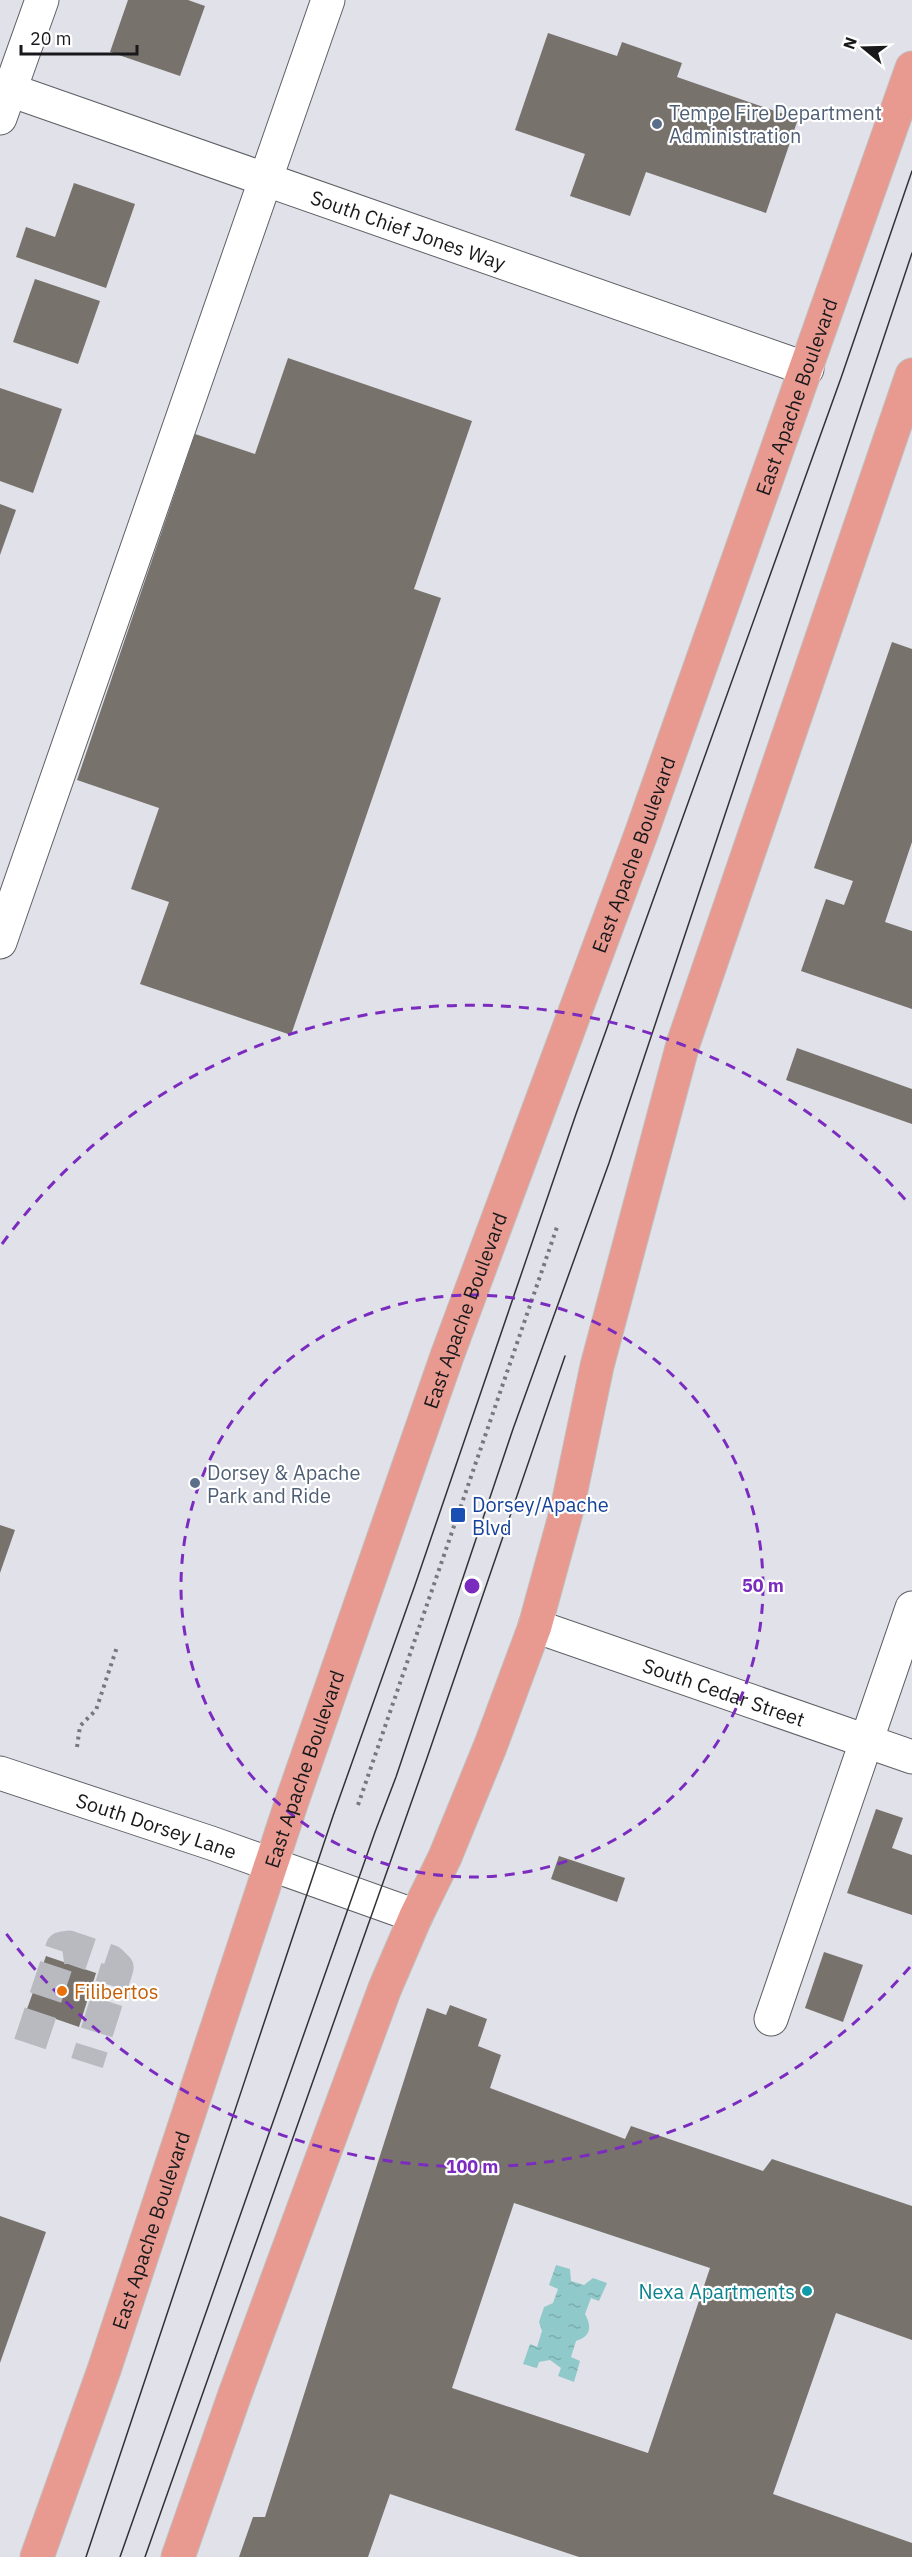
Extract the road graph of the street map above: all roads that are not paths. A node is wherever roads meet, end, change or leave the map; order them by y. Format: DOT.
graph roads {
  1 [pos="42,0"];
  2 [pos="328,0"];
  3 [pos="912,68"];
  4 [pos="5,104"];
  5 [pos="266,180"];
  6 [pos="807,369"];
  7 [pos="912,375"];
  8 [pos="0,942"];
  9 [pos="912,1608"];
  10 [pos="535,1626"];
  11 [pos="866,1742"];
  12 [pos="912,1758"];
  13 [pos="0,1773"];
  14 [pos="272,1865"];
  15 [pos="416,1916"];
  16 [pos="771,2019"];
  17 [pos="37,2557"];
  18 [pos="178,2557"];
  1 -- 4 [label="street"];
  2 -- 5 [label="street"];
  3 -- 6 [label="main road, East Apache Boulevard"];
  4 -- 5 [label="street, South Chief Jones Way"];
  5 -- 6 [label="street, South Chief Jones Way"];
  5 -- 8 [label="street"];
  6 -- 14 [label="main road, East Apache Boulevard"];
  7 -- 10 [label="main road"];
  9 -- 11 [label="street"];
  10 -- 11 [label="street, South Cedar Street"];
  10 -- 15 [label="main road"];
  11 -- 12 [label="street, South Cedar Street"];
  11 -- 16 [label="street"];
  13 -- 14 [label="street, South Dorsey Lane"];
  14 -- 15 [label="street, South Dorsey Lane"];
  14 -- 17 [label="main road, East Apache Boulevard"];
  15 -- 18 [label="main road"];
}
